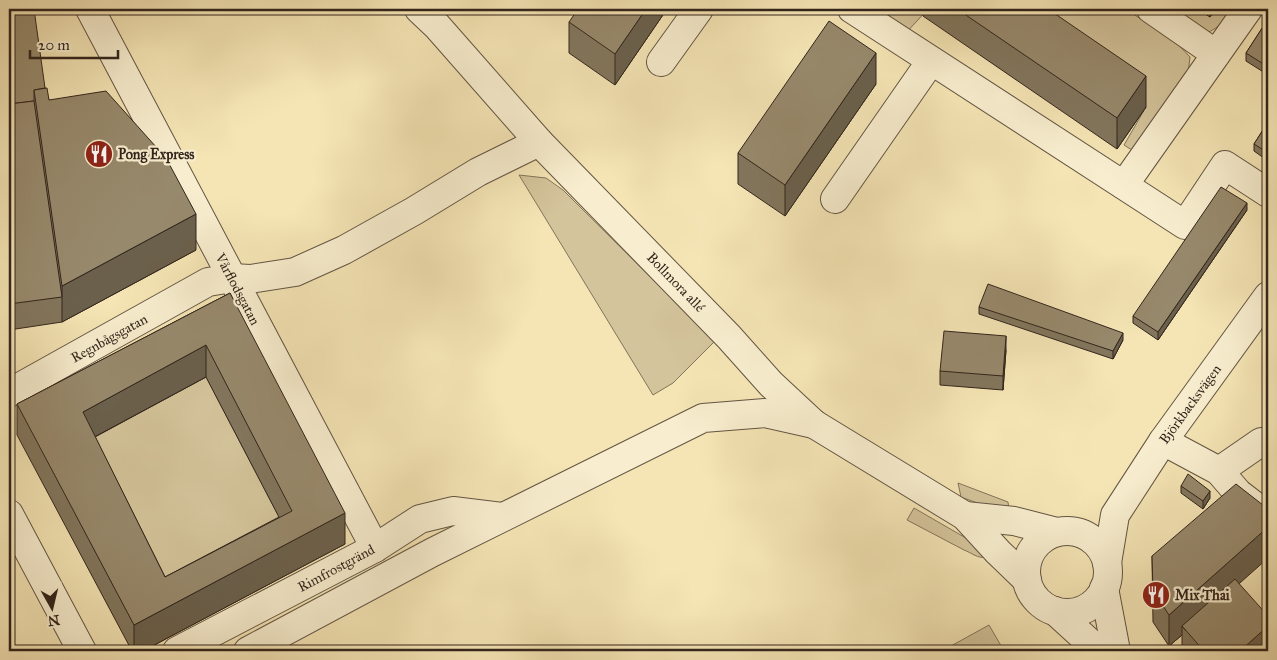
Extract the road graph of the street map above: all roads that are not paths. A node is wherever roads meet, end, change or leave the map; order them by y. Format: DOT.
graph roads {
  1 [pos="419,9"];
  2 [pos="700,9"];
  3 [pos="852,9"];
  4 [pos="1151,9"];
  5 [pos="1248,9"];
  6 [pos="95,19"];
  7 [pos="1216,54"];
  8 [pos="931,60"];
  9 [pos="661,62"];
  10 [pos="539,142"];
  11 [pos="1124,185"];
  12 [pos="1268,193"];
  13 [pos="835,199"];
  14 [pos="220,280"];
  15 [pos="1268,296"];
  16 [pos="9,394"];
  17 [pos="814,424"];
  18 [pos="1163,441"];
  19 [pos="1268,444"];
  20 [pos="1219,471"];
  21 [pos="9,514"];
  22 [pos="1115,515"];
  23 [pos="965,516"];
  24 [pos="1268,516"];
  25 [pos="502,517"];
  26 [pos="1057,532"];
  27 [pos="1084,534"];
  28 [pos="375,548"];
  29 [pos="1106,575"];
  30 [pos="1027,580"];
  31 [pos="1055,611"];
  32 [pos="82,651"];
  33 [pos="177,651"];
  34 [pos="248,651"];
  35 [pos="1099,651"];
  36 [pos="1116,651"];
  1 -- 10 [label="street, Bollmora allé"];
  2 -- 9 [label="street"];
  3 -- 8 [label="street"];
  4 -- 7 [label="street"];
  5 -- 7 [label="street"];
  6 -- 14 [label="street, Vårflodsgatan"];
  7 -- 11 [label="street"];
  8 -- 11 [label="street"];
  8 -- 13 [label="street"];
  10 -- 14 [label="street"];
  10 -- 17 [label="street, Bollmora allé"];
  11 -- 12 [label="street"];
  14 -- 16 [label="street, Regnbågsgatan"];
  14 -- 28 [label="street, Vårflodsgatan"];
  15 -- 18 [label="street, Björkbacksvägen"];
  17 -- 23 [label="street, Bollmora allé"];
  17 -- 25 [label="street"];
  18 -- 20 [label="street"];
  18 -- 22 [label="street, Björkbacksvägen"];
  19 -- 20 [label="street"];
  20 -- 24 [label="street"];
  21 -- 32 [label="street"];
  22 -- 27 [label="street, Björkbacksvägen"];
  22 -- 29 [label="street, Björkbacksvägen"];
  23 -- 26 [label="street, Bollmora allé"];
  23 -- 30 [label="street, Bollmora allé"];
  25 -- 28 [label="street, Rimfrostgränd"];
  25 -- 34 [label="street"];
  26 -- 27 [label="street, Bollmora allé"];
  26 -- 30 [label="street"];
  27 -- 29 [label="street"];
  28 -- 33 [label="street, Rimfrostgränd"];
  29 -- 31 [label="street"];
  29 -- 36 [label="street"];
  30 -- 31 [label="street, Bollmora allé"];
  31 -- 35 [label="street, Bollmora allé"];
}
